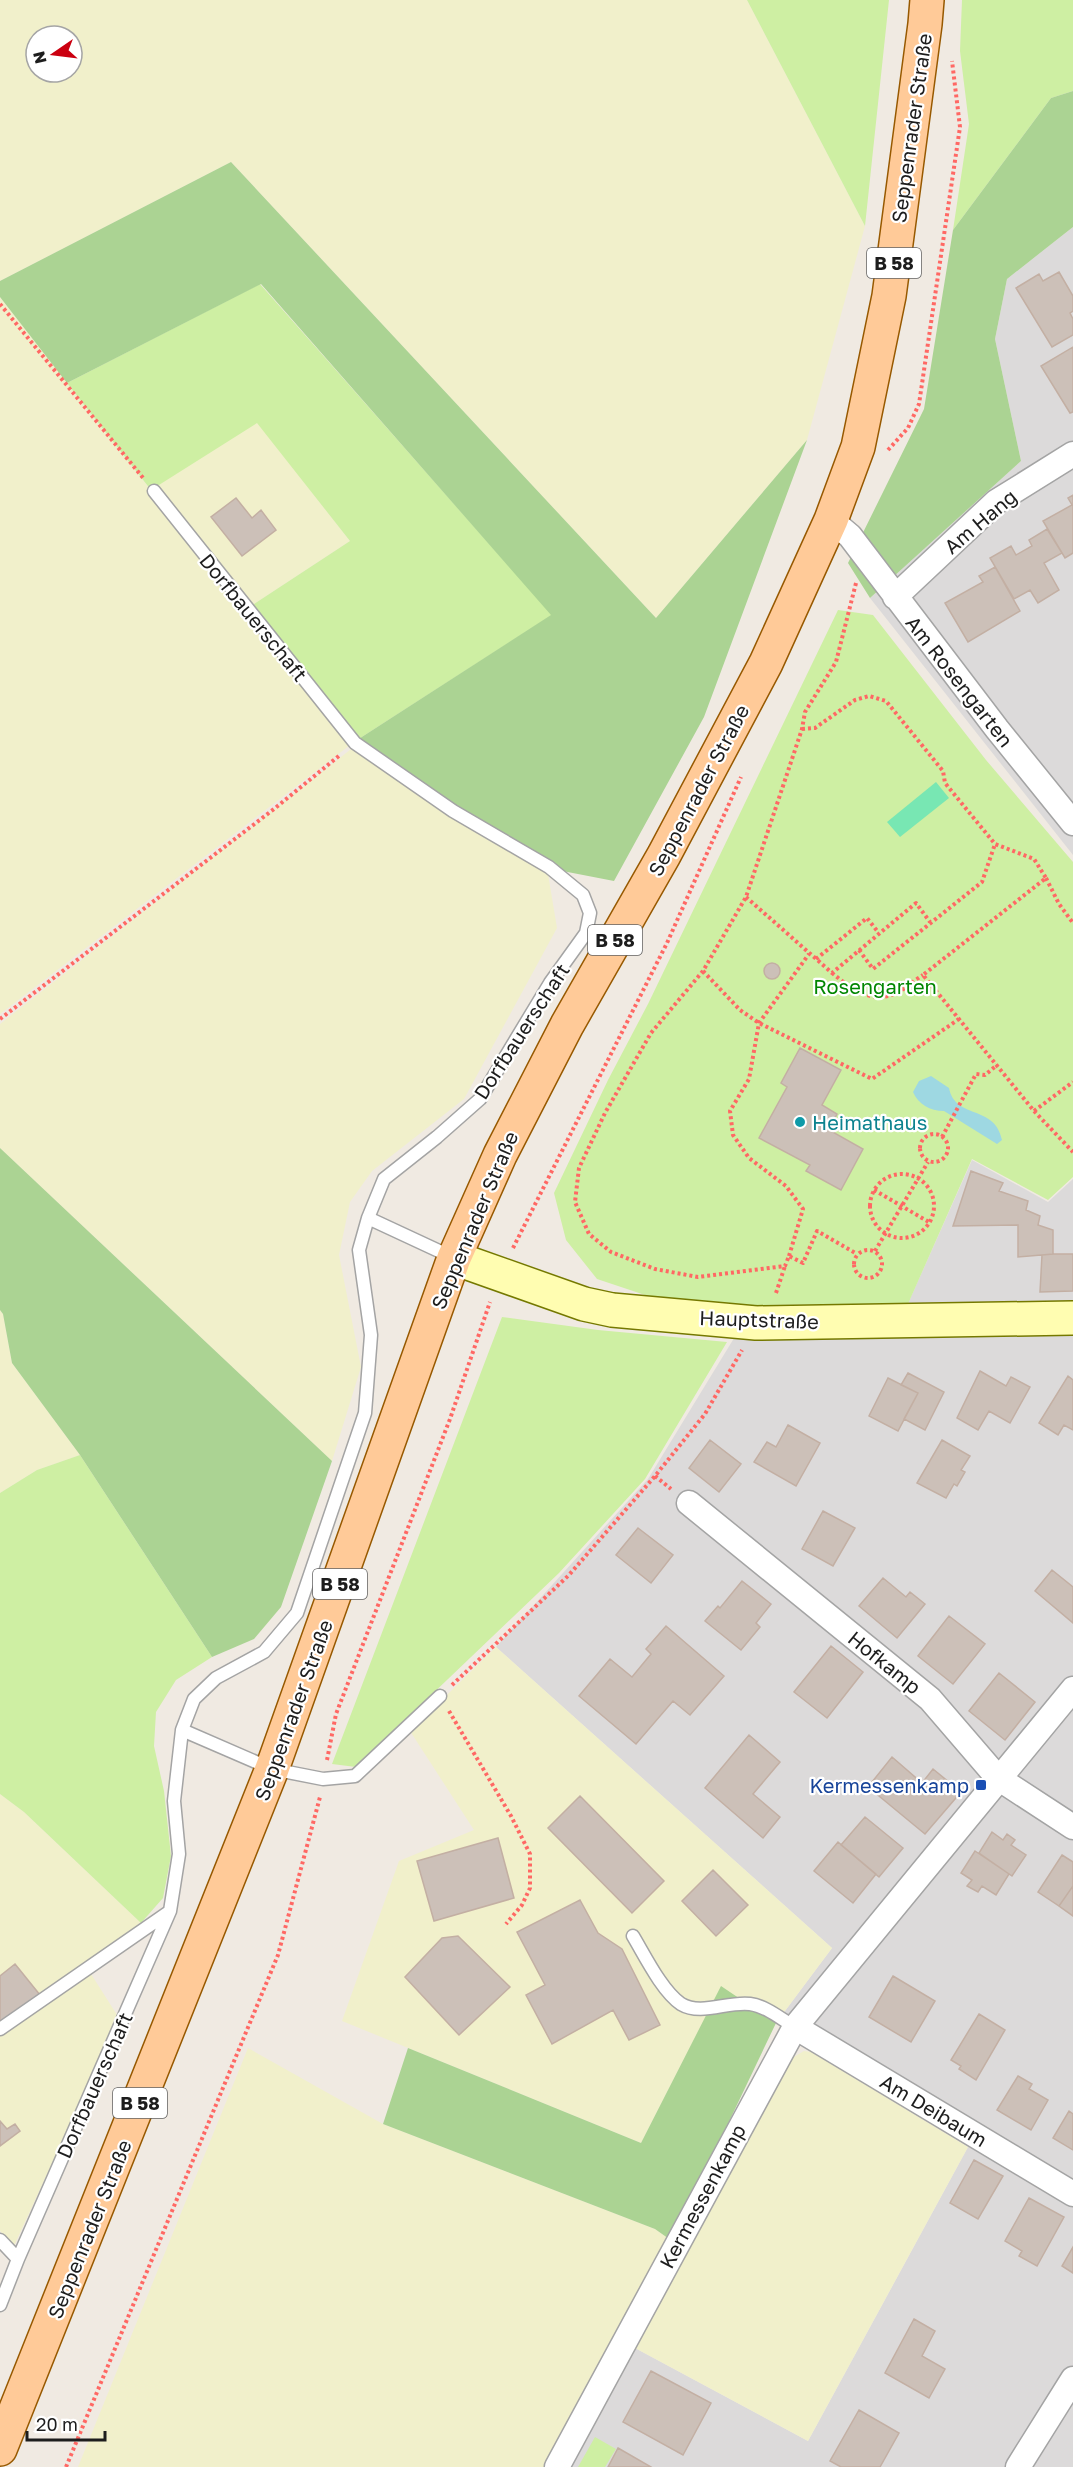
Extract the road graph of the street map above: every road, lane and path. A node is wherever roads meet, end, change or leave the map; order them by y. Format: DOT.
graph roads {
  1 [pos="927,0"];
  2 [pos="951,54"];
  3 [pos="0,304"];
  4 [pos="1073,454"];
  5 [pos="883,458"];
  6 [pos="154,491"];
  7 [pos="841,528"];
  8 [pos="870,563"];
  9 [pos="895,597"];
  10 [pos="802,729"];
  11 [pos="355,743"];
  12 [pos="1073,823"];
  13 [pos="995,844"];
  14 [pos="1046,878"];
  15 [pos="746,897"];
  16 [pos="930,922"];
  17 [pos="1073,923"];
  18 [pos="878,932"];
  19 [pos="667,943"];
  20 [pos="859,950"];
  21 [pos="810,954"];
  22 [pos="816,959"];
  23 [pos="703,971"];
  24 [pos="832,973"];
  25 [pos="923,975"];
  26 [pos="959,1018"];
  27 [pos="0,1019"];
  28 [pos="759,1023"];
  29 [pos="997,1065"];
  30 [pos="1073,1082"];
  31 [pos="1034,1111"];
  32 [pos="942,1137"];
  33 [pos="1073,1152"];
  34 [pos="928,1162"];
  35 [pos="918,1178"];
  36 [pos="874,1190"];
  37 [pos="901,1206"];
  38 [pos="368,1218"];
  39 [pos="929,1222"];
  40 [pos="886,1234"];
  41 [pos="875,1251"];
  42 [pos="857,1254"];
  43 [pos="789,1256"];
  44 [pos="454,1258"];
  45 [pos="499,1275"];
  46 [pos="1073,1318"];
  47 [pos="756,1323"];
  48 [pos="689,1503"];
  49 [pos="1073,1689"];
  50 [pos="440,1696"];
  51 [pos="182,1730"];
  52 [pos="272,1769"];
  53 [pos="998,1778"];
  54 [pos="323,1779"];
  55 [pos="1073,1827"];
  56 [pos="170,1911"];
  57 [pos="506,1924"];
  58 [pos="633,1936"];
  59 [pos="795,2027"];
  60 [pos="0,2029"];
  61 [pos="1073,2194"];
  62 [pos="0,2240"];
  63 [pos="18,2259"];
  64 [pos="0,2305"];
  65 [pos="1073,2379"];
  66 [pos="0,2449"];
  67 [pos="66,2467"];
  68 [pos="557,2467"];
  69 [pos="1018,2467"];
  1 -- 7 [label="main road, Seppenrader Straße / B 58"];
  2 -- 5 [label="path"];
  3 -- 6 [label="path"];
  4 -- 9 [label="street, Am Hang"];
  6 -- 11 [label="lane, Dorfbauerschaft"];
  7 -- 8 [label="street, Am Rosengarten"];
  7 -- 44 [label="main road, Seppenrader Straße / B 58"];
  8 -- 9 [label="street, Am Rosengarten"];
  8 -- 10 [label="path"];
  9 -- 12 [label="street, Am Rosengarten"];
  10 -- 13 [label="path"];
  10 -- 15 [label="path"];
  11 -- 27 [label="path"];
  11 -- 38 [label="lane, Dorfbauerschaft"];
  13 -- 14 [label="path"];
  13 -- 16 [label="path"];
  14 -- 17 [label="path"];
  14 -- 25 [label="path"];
  15 -- 21 [label="path"];
  15 -- 23 [label="path"];
  16 -- 18 [label="path"];
  16 -- 20 [label="path"];
  18 -- 20 [label="path"];
  18 -- 22 [label="path"];
  19 -- 45 [label="path"];
  20 -- 24 [label="path"];
  21 -- 22 [label="path"];
  21 -- 28 [label="path"];
  22 -- 24 [label="path"];
  23 -- 28 [label="path"];
  23 -- 43 [label="path"];
  24 -- 25 [label="path"];
  25 -- 26 [label="path"];
  26 -- 28 [label="path"];
  26 -- 29 [label="path"];
  28 -- 43 [label="path"];
  29 -- 31 [label="path"];
  29 -- 32 [label="path"];
  30 -- 31 [label="path"];
  31 -- 33 [label="path"];
  32 -- 34 [label="path"];
  32 -- 34 [label="path"];
  34 -- 35 [label="path"];
  35 -- 36 [label="path"];
  35 -- 37 [label="path"];
  35 -- 39 [label="path"];
  36 -- 37 [label="path"];
  36 -- 40 [label="path"];
  37 -- 39 [label="path"];
  37 -- 40 [label="path"];
  38 -- 44 [label="lane"];
  38 -- 51 [label="lane, Dorfbauerschaft"];
  39 -- 40 [label="path"];
  40 -- 41 [label="path"];
  41 -- 42 [label="path"];
  41 -- 42 [label="path"];
  42 -- 43 [label="path"];
  44 -- 45 [label="street, Hauptstraße"];
  44 -- 52 [label="main road, Seppenrader Straße / B 58"];
  45 -- 47 [label="street, Hauptstraße"];
  45 -- 54 [label="path"];
  46 -- 47 [label="street, Hauptstraße"];
  47 -- 50 [label="path"];
  48 -- 53 [label="street, Hofkamp"];
  49 -- 53 [label="street, Kermessenkamp"];
  50 -- 54 [label="lane"];
  50 -- 57 [label="path"];
  51 -- 52 [label="lane"];
  51 -- 56 [label="lane, Dorfbauerschaft"];
  52 -- 54 [label="lane"];
  52 -- 66 [label="main road, Seppenrader Straße / B 58"];
  53 -- 55 [label="street, Hofkamp"];
  53 -- 59 [label="street, Kermessenkamp"];
  54 -- 67 [label="path"];
  56 -- 60 [label="lane"];
  56 -- 63 [label="lane, Dorfbauerschaft"];
  58 -- 59 [label="lane"];
  59 -- 61 [label="street, Am Deibaum"];
  59 -- 68 [label="street, Kermessenkamp"];
  62 -- 63 [label="lane"];
  63 -- 64 [label="lane, Dorfbauerschaft"];
  65 -- 69 [label="street"];
}
